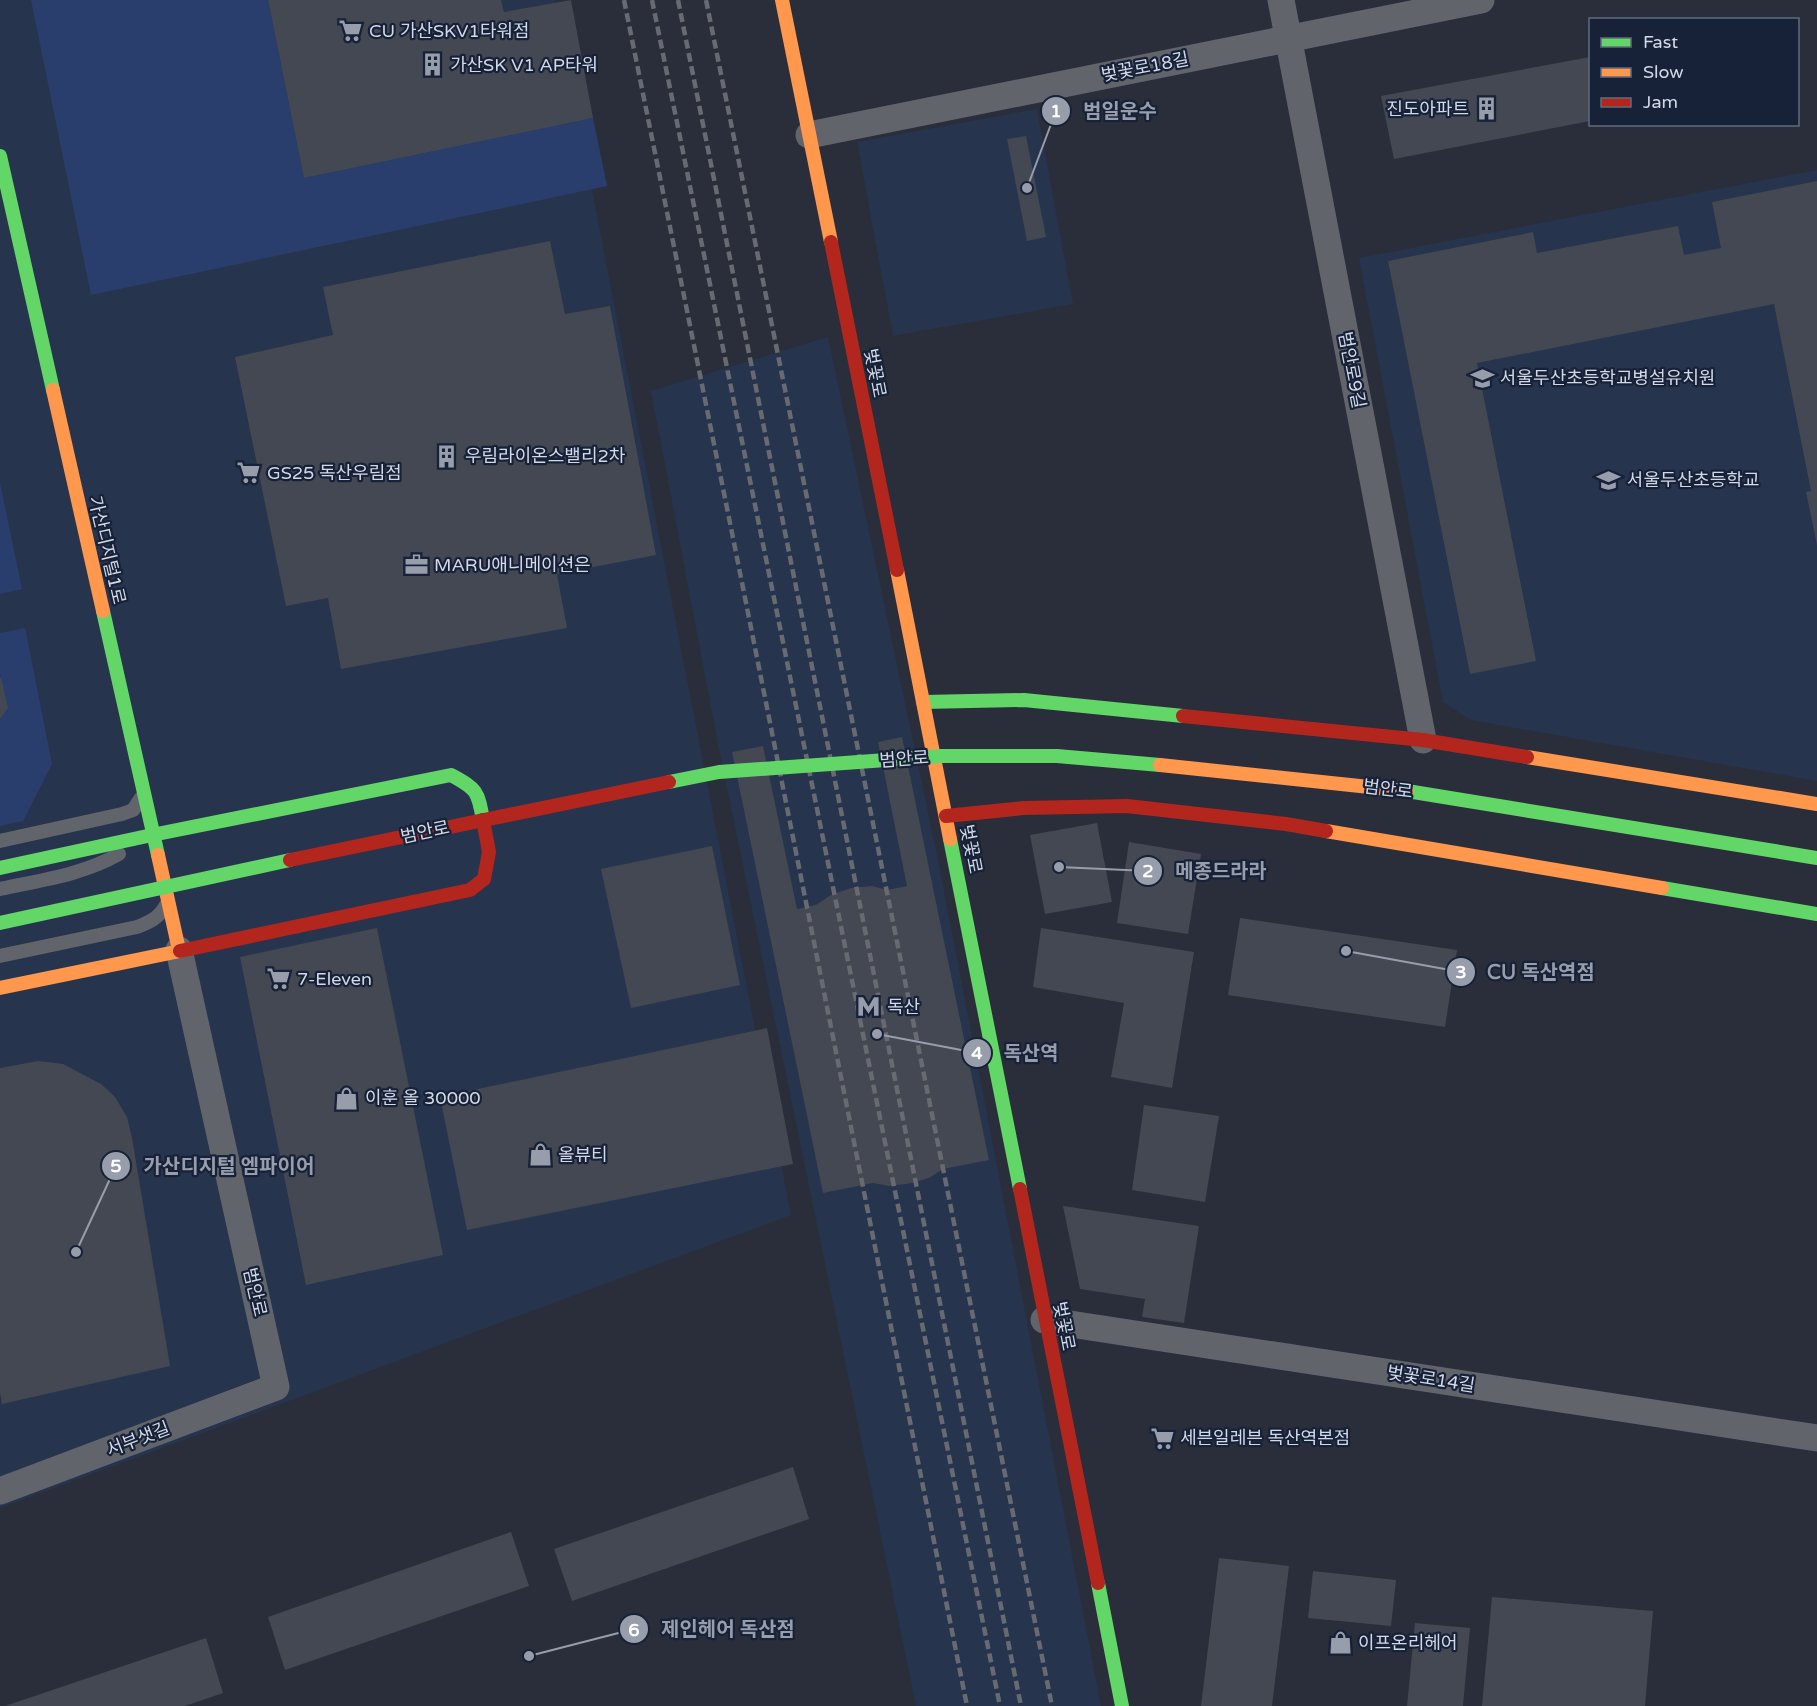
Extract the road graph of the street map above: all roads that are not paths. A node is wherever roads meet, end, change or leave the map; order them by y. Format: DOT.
graph roads {
  1 [pos="782,0"];
  2 [pos="1281,0"];
  3 [pos="1481,0"];
  4 [pos="1288,39"];
  5 [pos="809,135"];
  6 [pos="0,156"];
  7 [pos="923,702"];
  8 [pos="1423,740"];
  9 [pos="143,794"];
  10 [pos="1817,804"];
  11 [pos="946,816"];
  12 [pos="152,835"];
  13 [pos="0,841"];
  14 [pos="1817,858"];
  15 [pos="5,867"];
  16 [pos="0,889"];
  17 [pos="168,902"];
  18 [pos="1817,914"];
  19 [pos="0,923"];
  20 [pos="179,950"];
  21 [pos="0,956"];
  22 [pos="0,988"];
  23 [pos="1044,1320"];
  24 [pos="276,1387"];
  25 [pos="1817,1438"];
  26 [pos="0,1491"];
  27 [pos="1122,1706"];
  1 -- 5 [label="main road, 벚꽃로"];
  2 -- 4 [label="street, 범안로9길"];
  3 -- 4 [label="street, 벚꽃로18길"];
  4 -- 5 [label="street, 벚꽃로18길"];
  4 -- 8 [label="street, 범안로9길"];
  5 -- 7 [label="main road, 벚꽃로"];
  6 -- 9 [label="main road, 가산디지털1로"];
  7 -- 8 [label="main road"];
  7 -- 11 [label="main road, 벚꽃로"];
  8 -- 10 [label="main road"];
  9 -- 12 [label="main road, 가산디지털1로"];
  9 -- 13 [label="lane"];
  11 -- 18 [label="main road"];
  11 -- 23 [label="main road, 벚꽃로"];
  12 -- 15 [label="main road"];
  12 -- 16 [label="lane"];
  12 -- 17 [label="main road, 가산디지털1로"];
  12 -- 20 [label="main road"];
  14 -- 19 [label="main road, 범안로, bridge"];
  17 -- 20 [label="main road, 가산디지털1로"];
  17 -- 21 [label="lane"];
  20 -- 22 [label="main road"];
  20 -- 24 [label="street, 범안로"];
  23 -- 25 [label="street, 벚꽃로14길"];
  23 -- 27 [label="main road, 벚꽃로"];
  24 -- 26 [label="street, 서부샛길"];
}
